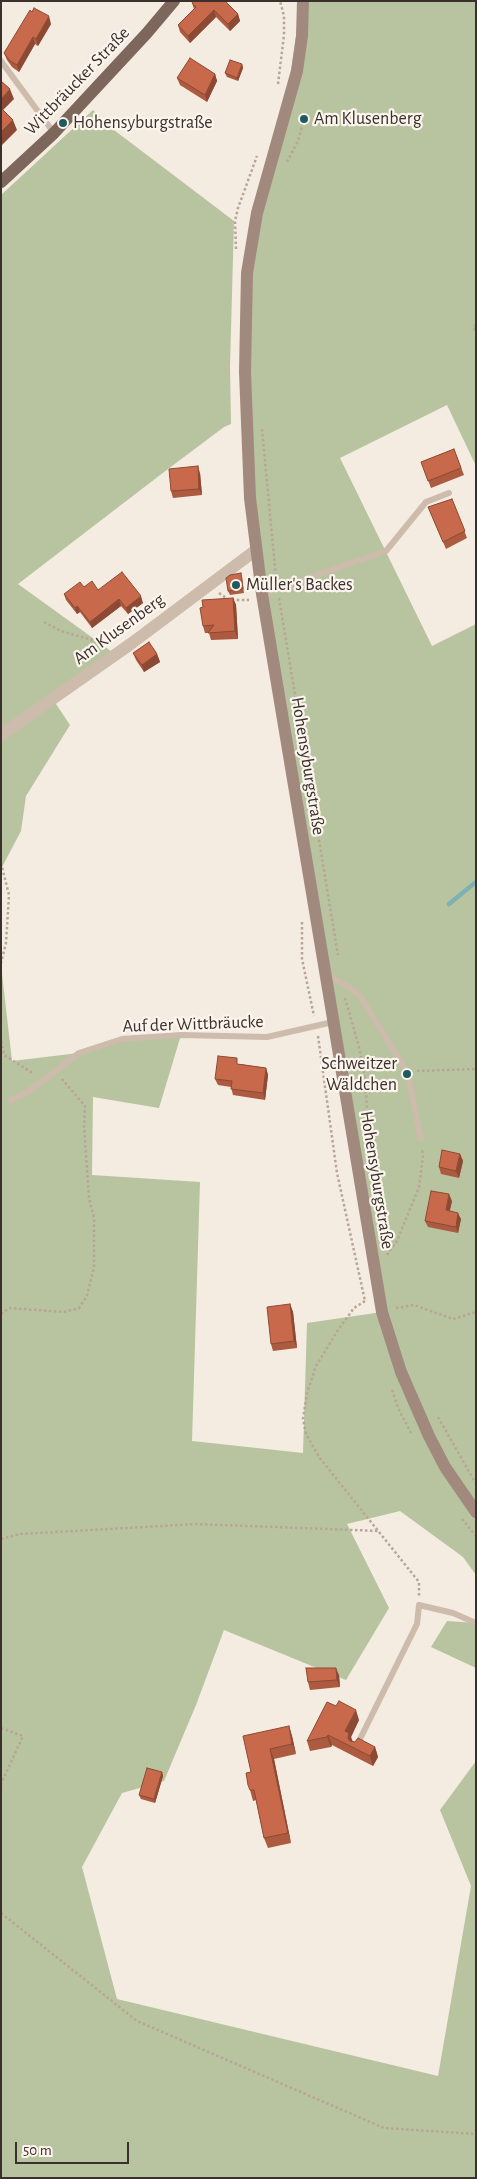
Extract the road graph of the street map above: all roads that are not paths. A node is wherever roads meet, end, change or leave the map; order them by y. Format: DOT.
graph roads {
  1 [pos="174,1"];
  2 [pos="302,2"];
  3 [pos="1,61"];
  4 [pos="54,133"];
  5 [pos="1,182"];
  6 [pos="449,493"];
  7 [pos="256,550"];
  8 [pos="263,597"];
  9 [pos="1,735"];
  10 [pos="325,976"];
  11 [pos="333,1022"];
  12 [pos="11,1100"];
  13 [pos="421,1139"];
  14 [pos="476,1512"];
  15 [pos="476,1623"];
  16 [pos="356,1747"];
  1 -- 4 [label="main road, Wittbräucker Straße"];
  2 -- 7 [label="main road, Hohensyburgstraße"];
  3 -- 4 [label="lane"];
  4 -- 5 [label="main road, Wittbräucker Straße"];
  6 -- 8 [label="lane"];
  7 -- 8 [label="main road, Hohensyburgstraße"];
  7 -- 9 [label="street, Am Klusenberg"];
  8 -- 10 [label="main road, Hohensyburgstraße"];
  10 -- 11 [label="main road, Hohensyburgstraße"];
  10 -- 13 [label="lane"];
  11 -- 12 [label="lane, Auf der Wittbräucke"];
  11 -- 14 [label="main road, Hohensyburgstraße"];
  15 -- 16 [label="lane"];
}
